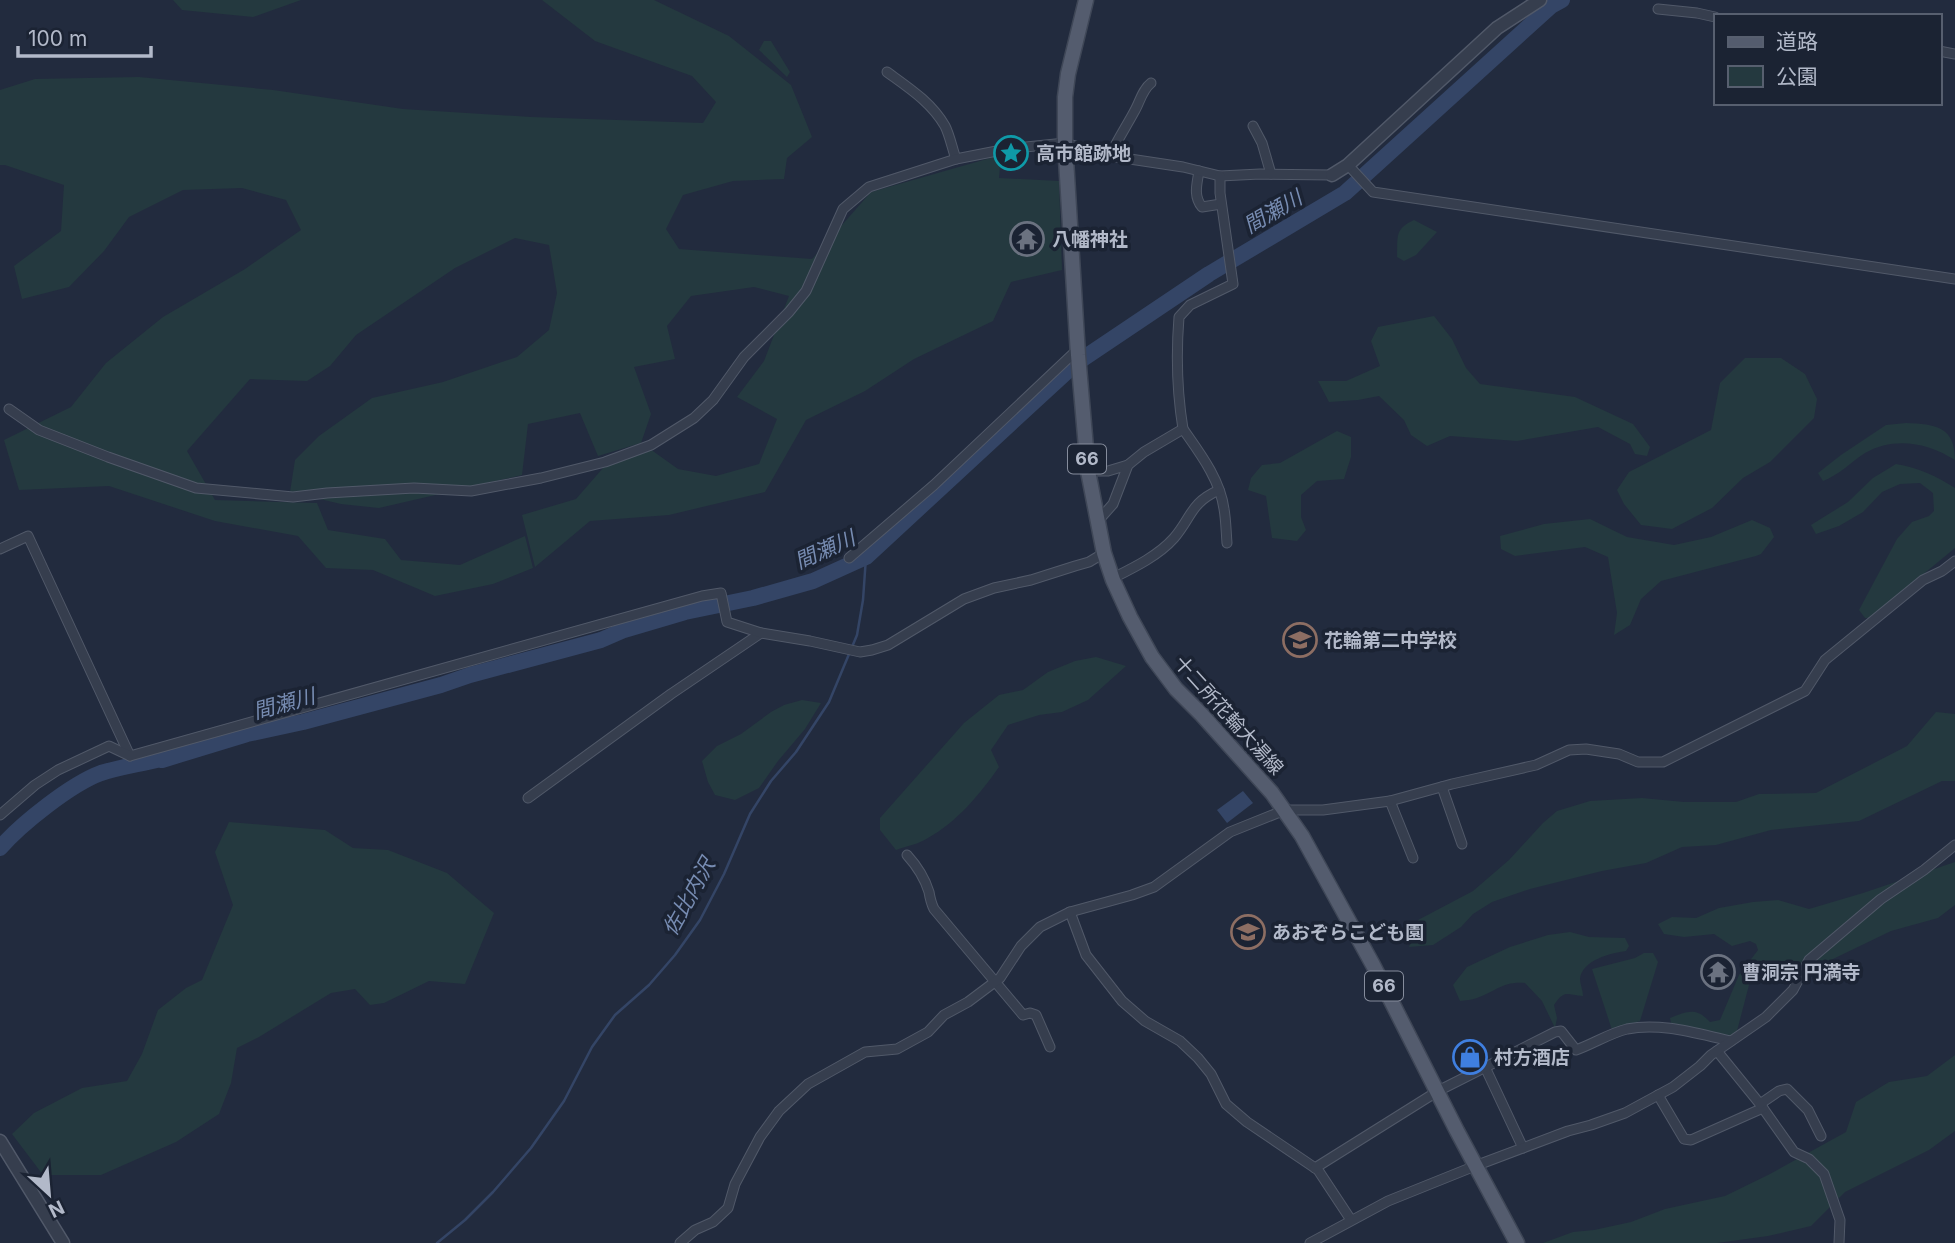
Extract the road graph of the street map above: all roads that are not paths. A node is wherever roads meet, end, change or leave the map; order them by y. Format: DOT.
graph roads {
  1 [pos="1086,0"];
  2 [pos="1540,0"];
  3 [pos="1658,9"];
  4 [pos="1714,17"];
  5 [pos="887,72"];
  6 [pos="1151,83"];
  7 [pos="1253,126"];
  8 [pos="1065,143"];
  9 [pos="1110,156"];
  10 [pos="956,159"];
  11 [pos="1350,167"];
  12 [pos="1199,171"];
  13 [pos="1271,174"];
  14 [pos="1332,175"];
  15 [pos="1220,176"];
  16 [pos="1222,204"];
  17 [pos="1955,279"];
  18 [pos="1078,353"];
  19 [pos="9,408"];
  20 [pos="1183,429"];
  21 [pos="1128,465"];
  22 [pos="1088,471"];
  23 [pos="1219,490"];
  24 [pos="1097,522"];
  25 [pos="1227,542"];
  26 [pos="0,549"];
  27 [pos="1104,553"];
  28 [pos="849,558"];
  29 [pos="1955,561"];
  30 [pos="1113,578"];
  31 [pos="761,633"];
  32 [pos="131,756"];
  33 [pos="1441,787"];
  34 [pos="528,798"];
  35 [pos="1390,801"];
  36 [pos="1285,810"];
  37 [pos="0,815"];
  38 [pos="1462,844"];
  39 [pos="1955,845"];
  40 [pos="908,855"];
  41 [pos="1413,858"];
  42 [pos="1070,912"];
  43 [pos="995,982"];
  44 [pos="1731,1041"];
  45 [pos="1050,1047"];
  46 [pos="1717,1051"];
  47 [pos="1485,1067"];
  48 [pos="1438,1091"];
  49 [pos="1658,1095"];
  50 [pos="1761,1106"];
  51 [pos="1821,1136"];
  52 [pos="0,1141"];
  53 [pos="1523,1148"];
  54 [pos="1475,1166"];
  55 [pos="1315,1168"];
  56 [pos="1351,1220"];
  57 [pos="63,1243"];
  58 [pos="680,1243"];
  59 [pos="1310,1243"];
  60 [pos="1517,1243"];
  61 [pos="1839,1243"];
  1 -- 8 [label="main road, 十二所花輪大湯線 / 66"];
  2 -- 11 [label="street"];
  3 -- 4 [label="street"];
  5 -- 10 [label="street"];
  6 -- 9 [label="street"];
  7 -- 13 [label="street"];
  8 -- 9 [label="street"];
  8 -- 10 [label="street"];
  8 -- 18 [label="main road, 十二所花輪大湯線 / 66"];
  9 -- 12 [label="street"];
  10 -- 19 [label="street"];
  11 -- 14 [label="street"];
  11 -- 17 [label="street"];
  12 -- 15 [label="street"];
  12 -- 16 [label="street"];
  13 -- 14 [label="street"];
  13 -- 15 [label="street"];
  15 -- 16 [label="street"];
  16 -- 20 [label="street"];
  18 -- 22 [label="main road, 十二所花輪大湯線 / 66"];
  18 -- 28 [label="street"];
  20 -- 21 [label="street"];
  20 -- 23 [label="street"];
  21 -- 22 [label="street"];
  21 -- 24 [label="street"];
  22 -- 24 [label="main road, 十二所花輪大湯線 / 66"];
  23 -- 25 [label="street"];
  23 -- 30 [label="street"];
  24 -- 27 [label="main road, 十二所花輪大湯線 / 66"];
  26 -- 32 [label="street"];
  27 -- 30 [label="main road, 十二所花輪大湯線 / 66"];
  27 -- 31 [label="street"];
  29 -- 33 [label="street"];
  30 -- 36 [label="main road, 十二所花輪大湯線 / 66"];
  31 -- 32 [label="street"];
  31 -- 34 [label="street"];
  32 -- 37 [label="street"];
  33 -- 35 [label="street"];
  33 -- 38 [label="street"];
  35 -- 36 [label="street"];
  35 -- 41 [label="street"];
  36 -- 42 [label="street"];
  36 -- 48 [label="main road, 十二所花輪大湯線 / 66"];
  39 -- 44 [label="street"];
  40 -- 43 [label="street"];
  42 -- 43 [label="street"];
  42 -- 55 [label="street"];
  43 -- 45 [label="street"];
  43 -- 58 [label="street"];
  44 -- 46 [label="street"];
  44 -- 47 [label="street"];
  46 -- 49 [label="street"];
  46 -- 50 [label="street"];
  47 -- 48 [label="street"];
  47 -- 53 [label="street"];
  48 -- 54 [label="main road, 十二所花輪大湯線 / 66"];
  48 -- 55 [label="street"];
  49 -- 50 [label="street"];
  49 -- 53 [label="street"];
  50 -- 51 [label="street"];
  50 -- 61 [label="street"];
  52 -- 57 [label="street"];
  53 -- 54 [label="street"];
  54 -- 56 [label="street"];
  54 -- 60 [label="main road, 十二所花輪大湯線 / 66"];
  55 -- 56 [label="street"];
  56 -- 59 [label="street"];
}
